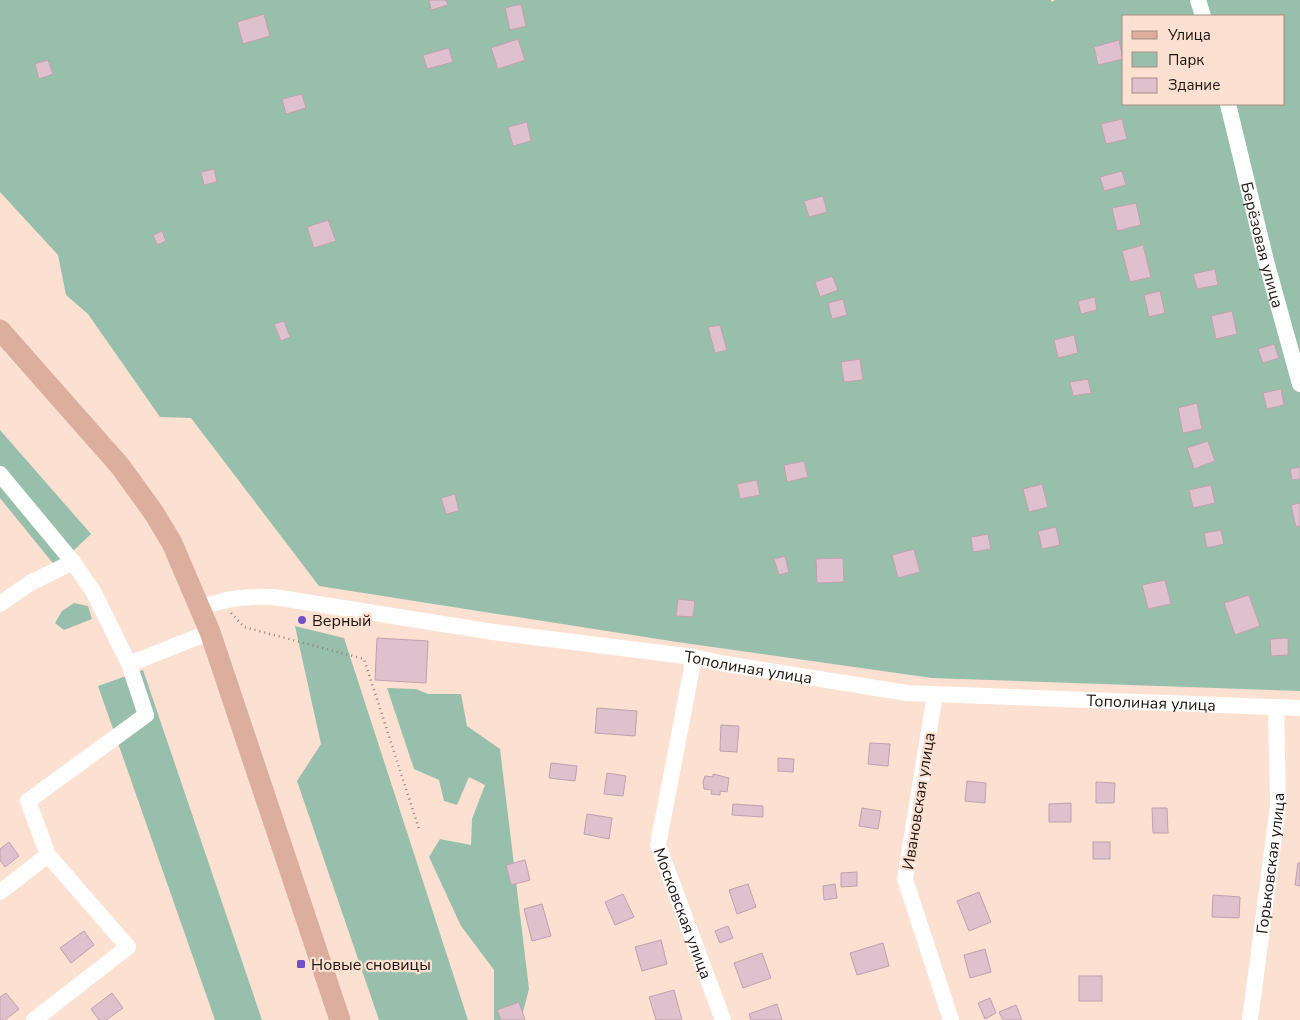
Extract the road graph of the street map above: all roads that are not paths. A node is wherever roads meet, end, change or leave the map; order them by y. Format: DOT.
graph roads {
  1 [pos="1198,0"];
  2 [pos="1203,15"];
  3 [pos="1228,105"];
  4 [pos="0,330"];
  5 [pos="1300,384"];
  6 [pos="0,474"];
  7 [pos="73,562"];
  8 [pos="0,604"];
  9 [pos="211,604"];
  10 [pos="210,632"];
  11 [pos="694,657"];
  12 [pos="129,664"];
  13 [pos="935,694"];
  14 [pos="1276,707"];
  15 [pos="1300,708"];
  16 [pos="48,855"];
  17 [pos="0,892"];
  18 [pos="34,1020"];
  19 [pos="340,1020"];
  20 [pos="723,1020"];
  21 [pos="951,1020"];
  22 [pos="1250,1020"];
  1 -- 2 [label="street"];
  3 -- 5 [label="street, Берёзовая улица"];
  4 -- 9 [label="main road"];
  6 -- 7 [label="street"];
  7 -- 8 [label="street"];
  7 -- 12 [label="street"];
  9 -- 10 [label="main road"];
  9 -- 11 [label="street, Тополиная улица"];
  10 -- 12 [label="street"];
  10 -- 19 [label="main road"];
  11 -- 13 [label="street, Тополиная улица"];
  11 -- 20 [label="street, Московская улица"];
  12 -- 16 [label="street"];
  13 -- 14 [label="street, Тополиная улица"];
  13 -- 21 [label="street, Ивановская улица"];
  14 -- 15 [label="street, Тополиная улица"];
  14 -- 22 [label="street, Горьковская улица"];
  16 -- 17 [label="street"];
  16 -- 18 [label="street"];
}
